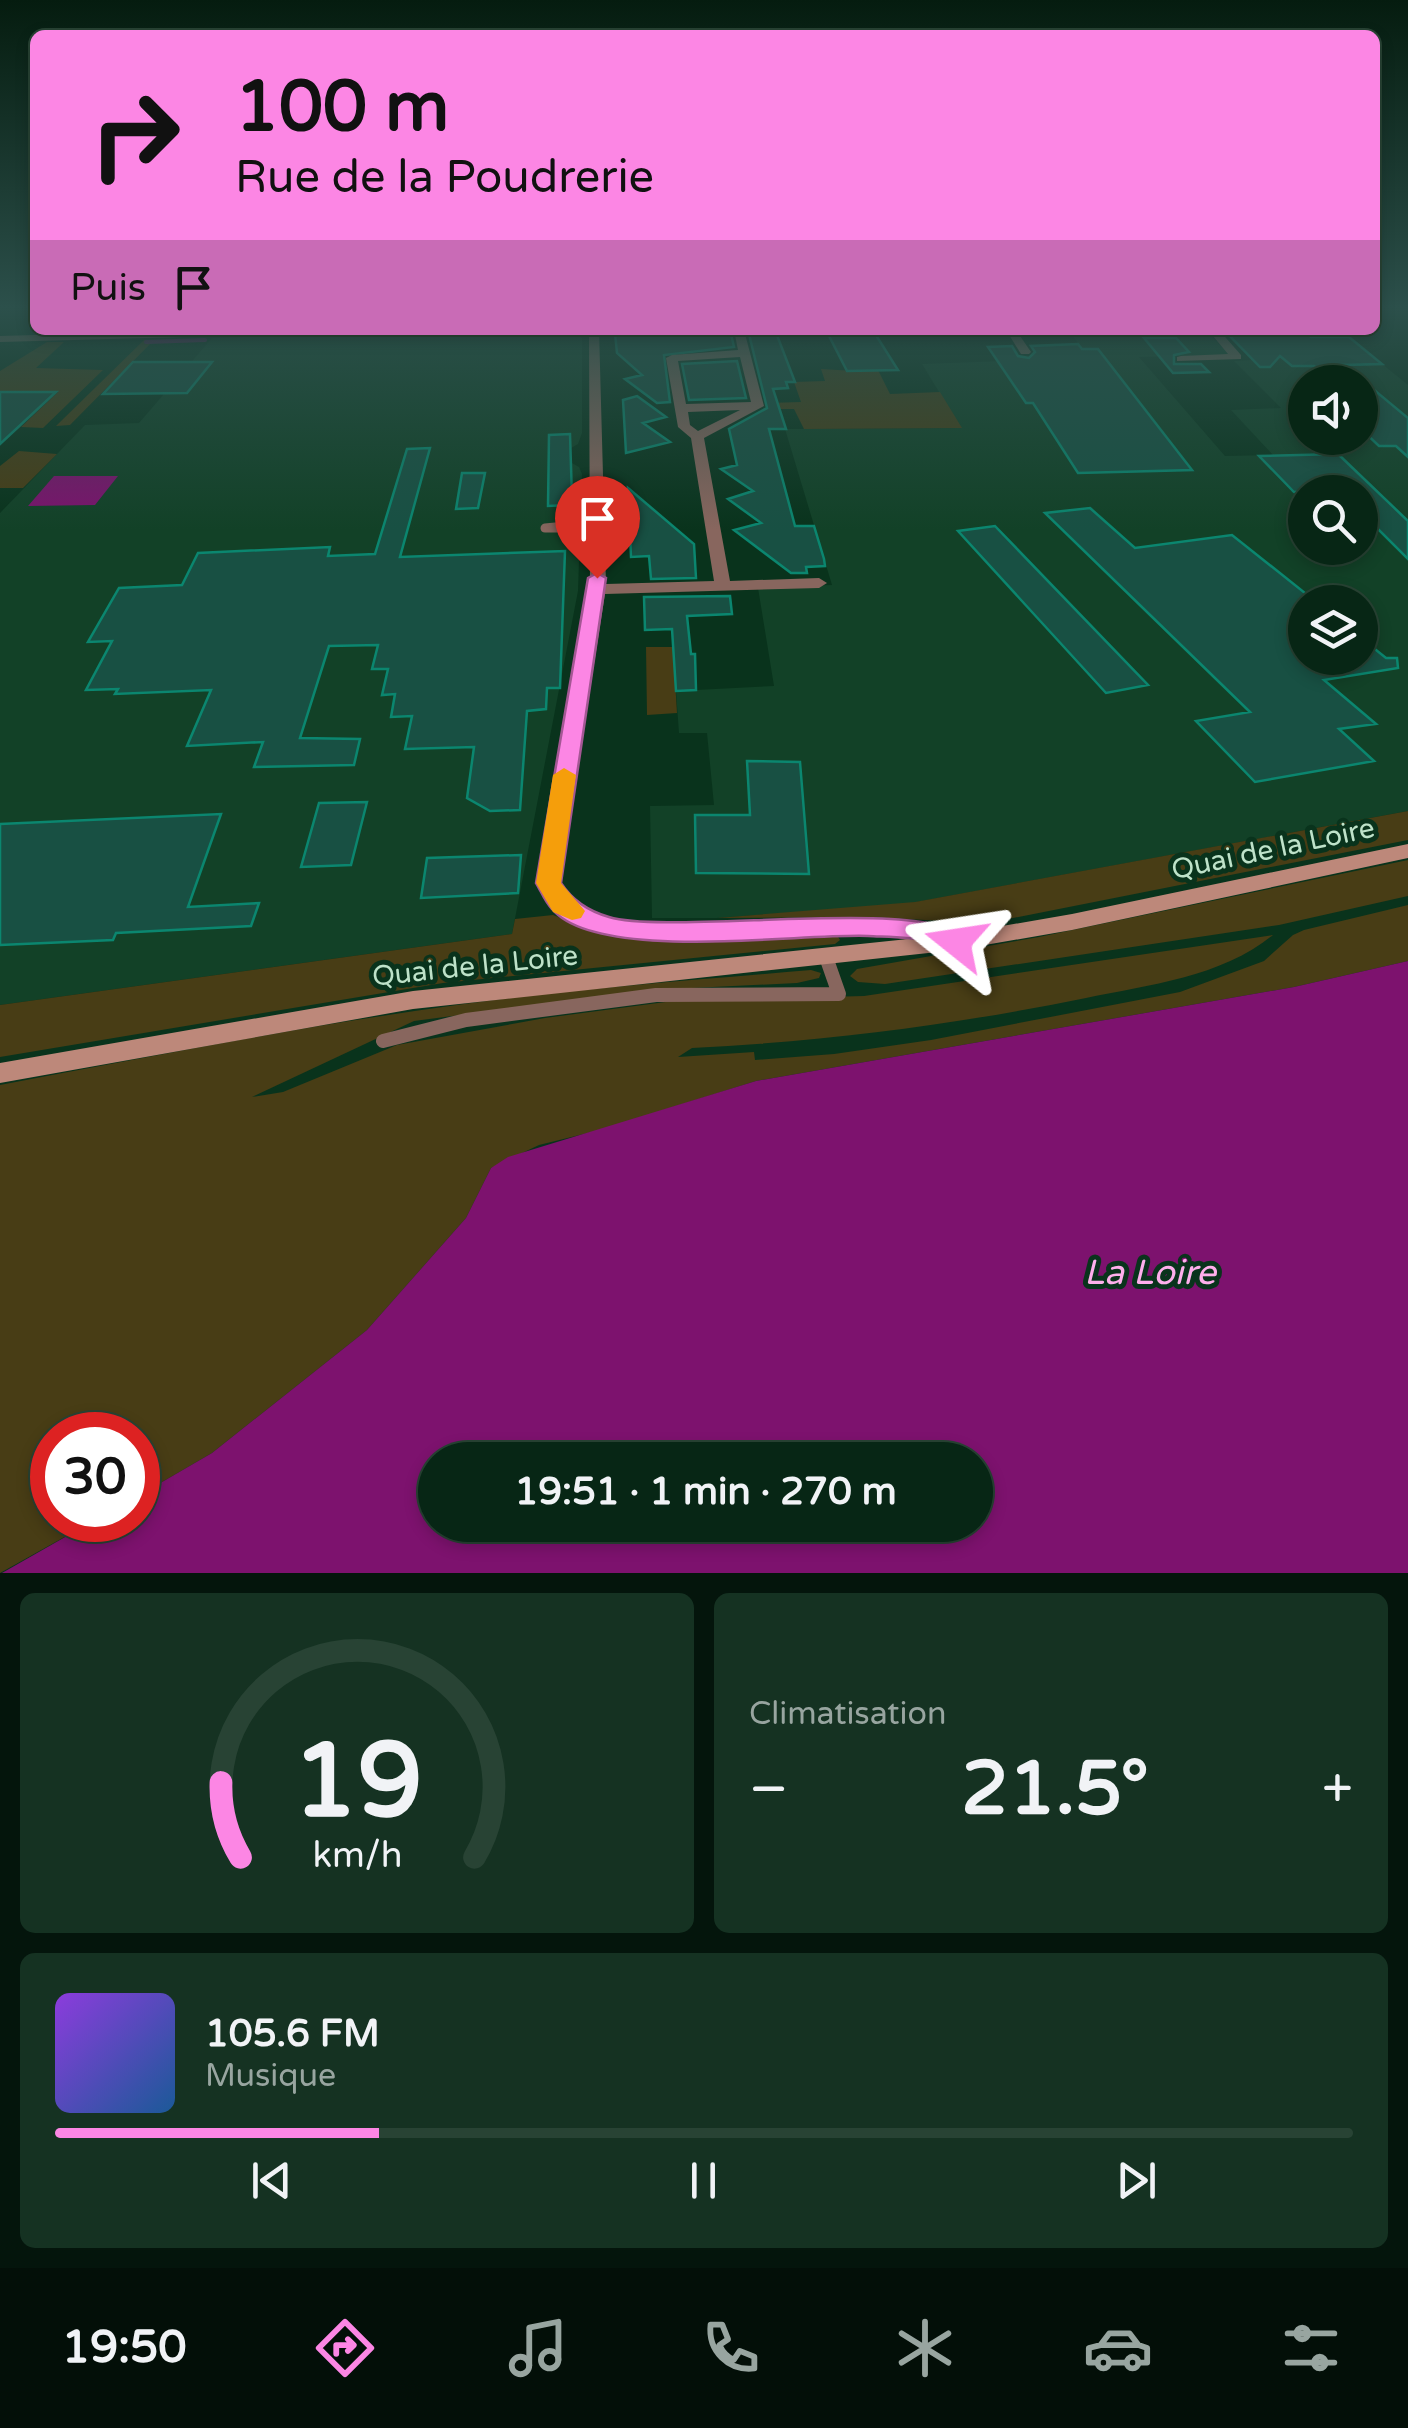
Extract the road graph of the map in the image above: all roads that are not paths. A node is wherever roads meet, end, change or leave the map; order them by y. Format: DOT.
graph roads {
  1 [pos="595,383"];
  2 [pos="678,383"];
  3 [pos="752,383"];
  4 [pos="758,406"];
  5 [pos="682,408"];
  6 [pos="696,436"];
  7 [pos="819,583"];
  8 [pos="723,585"];
  9 [pos="598,588"];
  10 [pos="1408,851"];
  11 [pos="956,942"];
  12 [pos="826,957"];
  13 [pos="383,1042"];
  14 [pos="0,1070"];
  1 -- 9 [label="street"];
  2 -- 5 [label="street"];
  3 -- 4 [label="street"];
  4 -- 5 [label="street"];
  4 -- 6 [label="street"];
  5 -- 6 [label="street"];
  6 -- 8 [label="street"];
  7 -- 8 [label="street"];
  8 -- 9 [label="street"];
  9 -- 11 [label="street"];
  10 -- 11 [label="main road, Quai de la Loire"];
  11 -- 12 [label="main road, Quai de la Loire"];
  12 -- 13 [label="lane"];
  12 -- 14 [label="main road, Quai de la Loire"];
}
